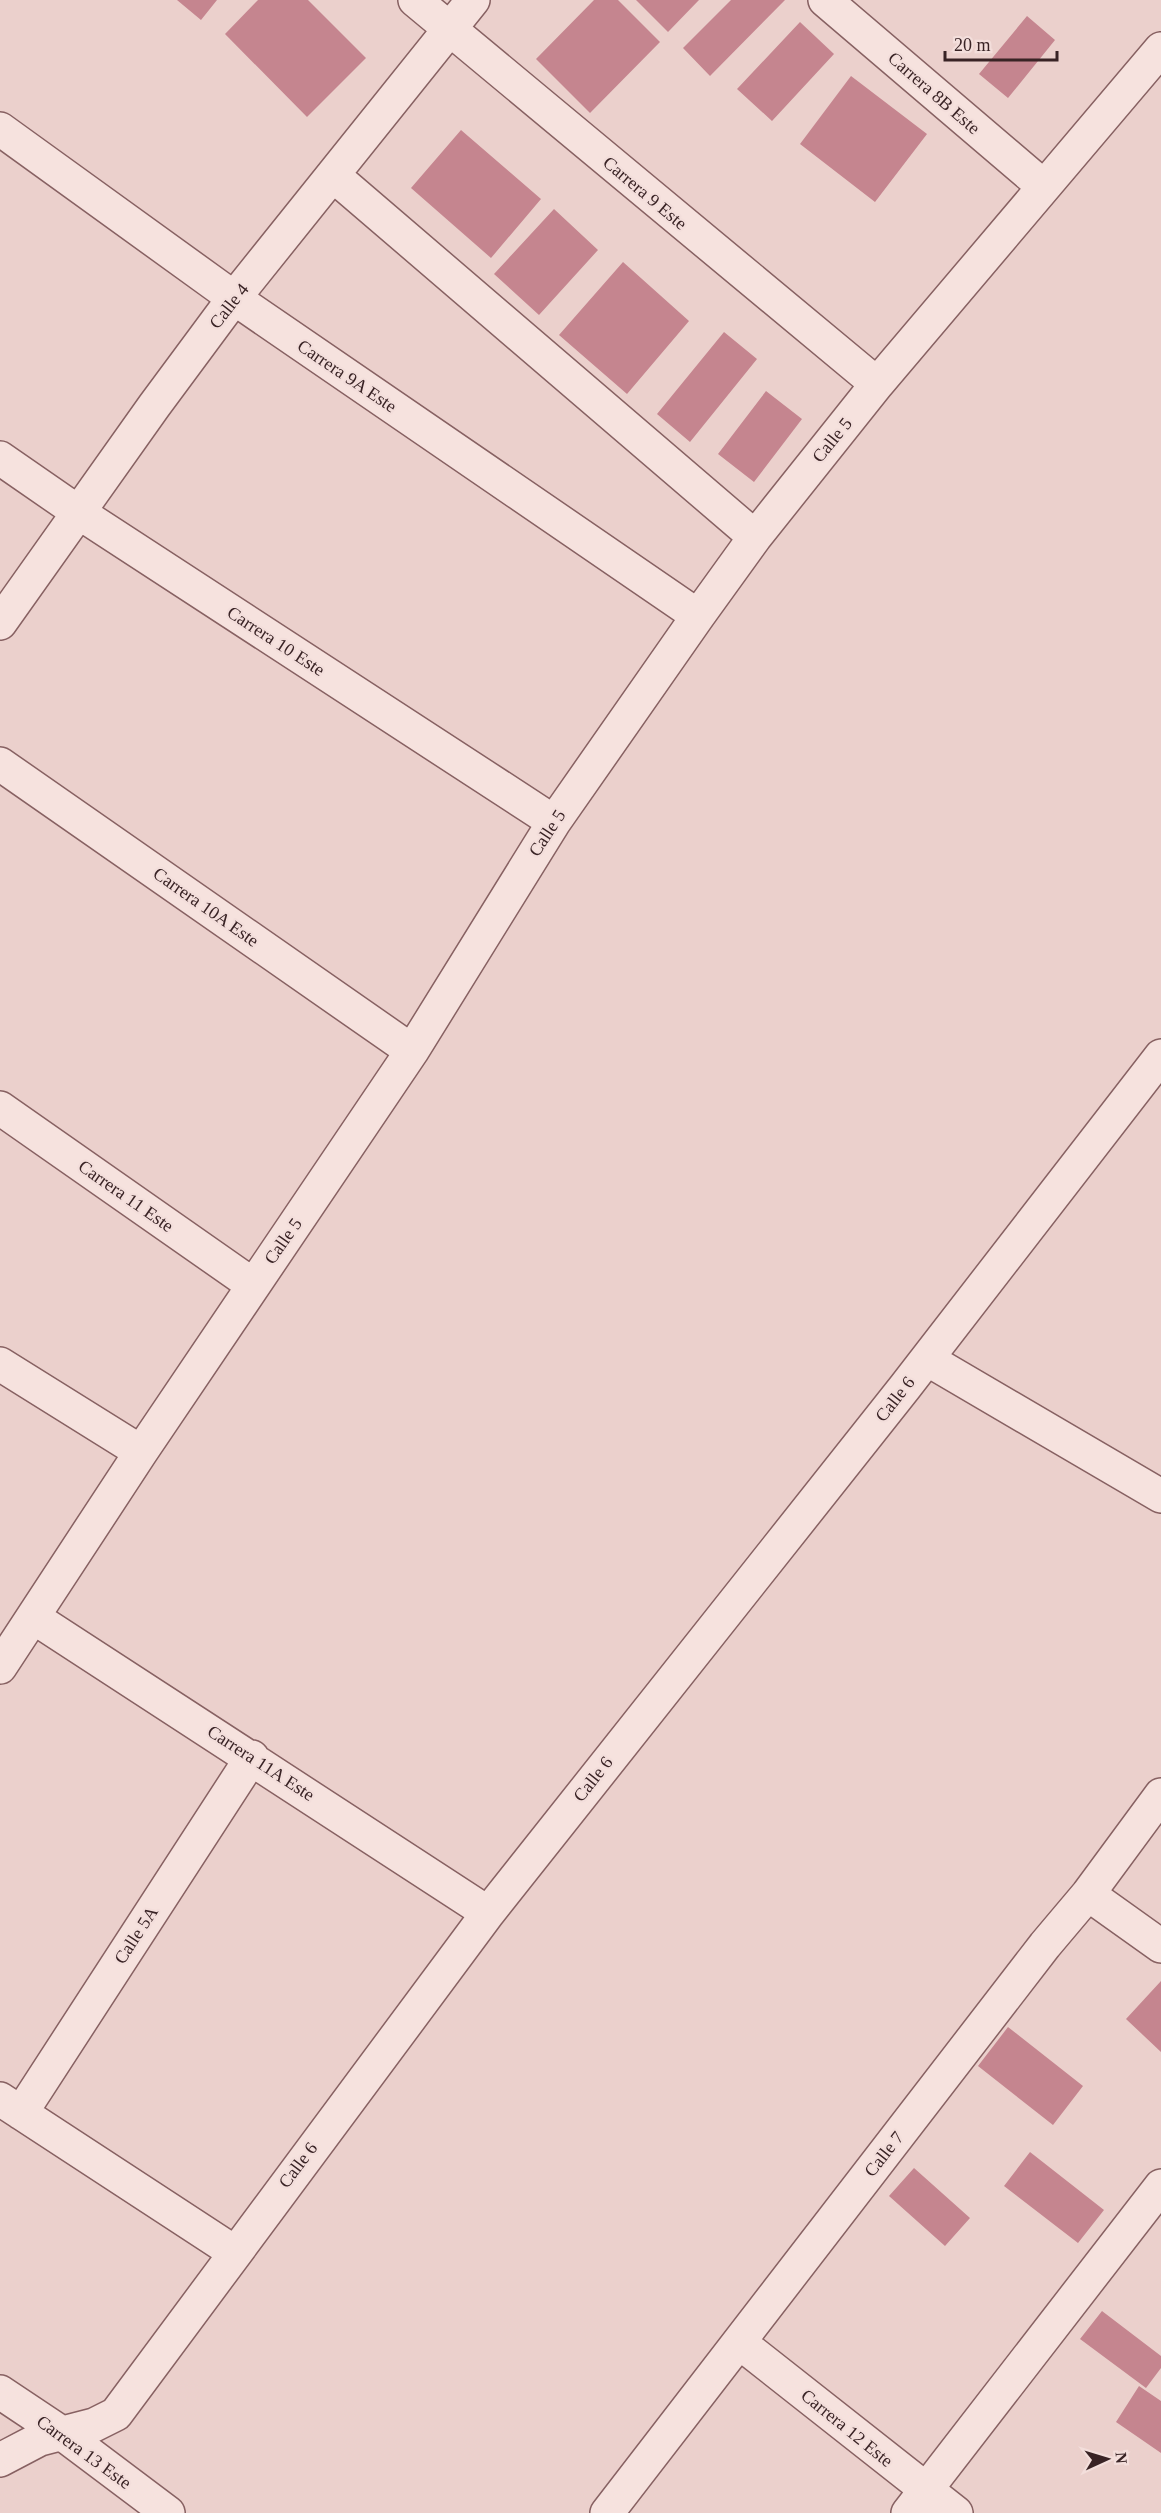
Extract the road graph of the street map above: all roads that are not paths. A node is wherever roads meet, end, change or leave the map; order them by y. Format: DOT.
graph roads {
  1 [pos="414,0"];
  2 [pos="473,0"];
  3 [pos="825,0"];
  4 [pos="449,30"];
  5 [pos="1161,49"];
  6 [pos="0,129"];
  7 [pos="334,176"];
  8 [pos="1043,186"];
  9 [pos="234,298"];
  10 [pos="877,384"];
  11 [pos="0,458"];
  12 [pos="78,512"];
  13 [pos="755,537"];
  14 [pos="698,616"];
  15 [pos="0,623"];
  16 [pos="0,764"];
  17 [pos="554,822"];
  18 [pos="412,1051"];
  19 [pos="1161,1056"];
  20 [pos="0,1108"];
  21 [pos="253,1285"];
  22 [pos="927,1359"];
  23 [pos="0,1364"];
  24 [pos="141,1452"];
  25 [pos="1161,1496"];
  26 [pos="33,1617"];
  27 [pos="0,1666"];
  28 [pos="252,1757"];
  29 [pos="1161,1796"];
  30 [pos="1088,1894"];
  31 [pos="488,1912"];
  32 [pos="1161,1946"];
  33 [pos="10,2106"];
  34 [pos="1161,2187"];
  35 [pos="234,2252"];
  36 [pos="739,2342"];
  37 [pos="0,2392"];
  38 [pos="63,2434"];
  39 [pos="0,2460"];
  40 [pos="916,2502"];
  41 [pos="168,2513"];
  42 [pos="607,2513"];
  43 [pos="956,2513"];
  1 -- 4 [label="street, Carrera 9 Este"];
  2 -- 4 [label="street, Calle 4"];
  3 -- 8 [label="street, Carrera 8B Este"];
  4 -- 7 [label="street, Calle 4"];
  4 -- 10 [label="street, Carrera 9 Este"];
  5 -- 8 [label="street, Calle 5"];
  6 -- 9 [label="street, Carrera 9A Este"];
  7 -- 9 [label="street, Calle 4"];
  7 -- 13 [label="street"];
  8 -- 10 [label="street, Calle 5"];
  9 -- 12 [label="street, Calle 4"];
  9 -- 14 [label="street, Carrera 9A Este"];
  10 -- 13 [label="street, Calle 5"];
  11 -- 12 [label="street, Carrera 10 Este"];
  12 -- 15 [label="street, Calle 4"];
  12 -- 17 [label="street, Carrera 10 Este"];
  13 -- 14 [label="street, Calle 5"];
  14 -- 17 [label="street, Calle 5"];
  16 -- 18 [label="street, Carrera 10A Este"];
  17 -- 18 [label="street, Calle 5"];
  18 -- 21 [label="street, Calle 5"];
  19 -- 22 [label="street, Calle 6"];
  20 -- 21 [label="street, Carrera 11 Este"];
  21 -- 24 [label="street, Calle 5"];
  22 -- 25 [label="street"];
  22 -- 31 [label="street, Calle 6"];
  23 -- 24 [label="street"];
  24 -- 26 [label="street, Calle 5"];
  26 -- 27 [label="street, Calle 5"];
  26 -- 28 [label="street, Carrera 11A Este"];
  28 -- 31 [label="street, Carrera 11A Este"];
  28 -- 33 [label="street, Calle 5A"];
  29 -- 30 [label="street, Calle 7"];
  30 -- 32 [label="street"];
  30 -- 36 [label="street, Calle 7"];
  31 -- 35 [label="street, Calle 6"];
  33 -- 35 [label="street"];
  34 -- 40 [label="street"];
  35 -- 38 [label="street, Calle 6"];
  36 -- 40 [label="street, Carrera 12 Este"];
  36 -- 42 [label="street, Calle 7"];
  37 -- 38 [label="street, Carrera 13 Este"];
  38 -- 39 [label="street, Calle 6"];
  38 -- 41 [label="street, Carrera 13 Este"];
  40 -- 43 [label="street, Carrera 12 Este"];
}
